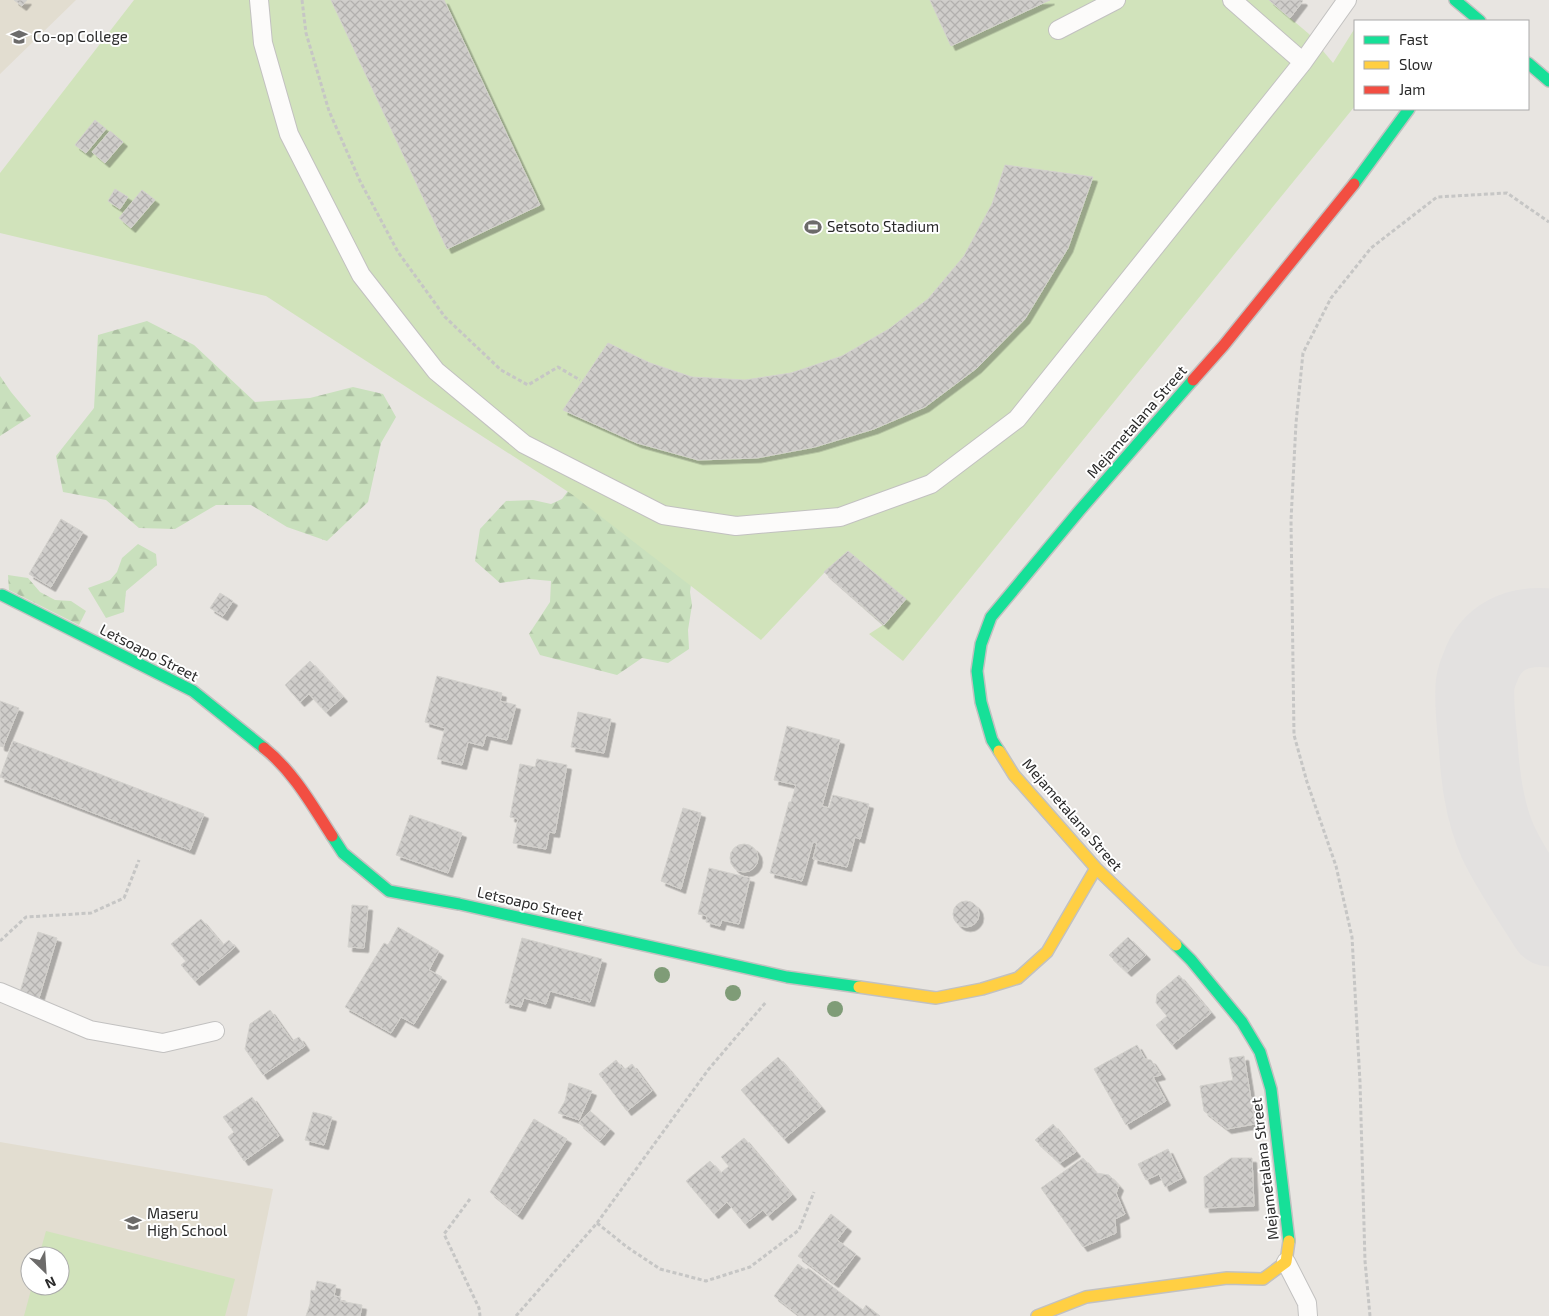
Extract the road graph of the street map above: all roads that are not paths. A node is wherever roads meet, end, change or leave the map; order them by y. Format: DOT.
graph roads {
  1 [pos="259,0"];
  2 [pos="1116,0"];
  3 [pos="1232,0"];
  4 [pos="1347,0"];
  5 [pos="1454,0"];
  6 [pos="1479,20"];
  7 [pos="1058,30"];
  8 [pos="1304,62"];
  9 [pos="1529,63"];
  10 [pos="1549,81"];
  11 [pos="1408,110"];
  12 [pos="2,595"];
  13 [pos="1096,868"];
  14 [pos="0,992"];
  15 [pos="215,1030"];
  16 [pos="1286,1262"];
  17 [pos="1037,1316"];
  18 [pos="1308,1316"];
  1 -- 8 [label="lane"];
  2 -- 7 [label="lane"];
  3 -- 8 [label="lane"];
  4 -- 8 [label="lane"];
  5 -- 6 [label="street"];
  9 -- 10 [label="street"];
  11 -- 13 [label="street, Mejametalana Street"];
  12 -- 13 [label="street, Letsoapo Street"];
  13 -- 16 [label="street, Mejametalana Street"];
  14 -- 15 [label="lane"];
  16 -- 17 [label="street"];
  16 -- 18 [label="lane"];
}
